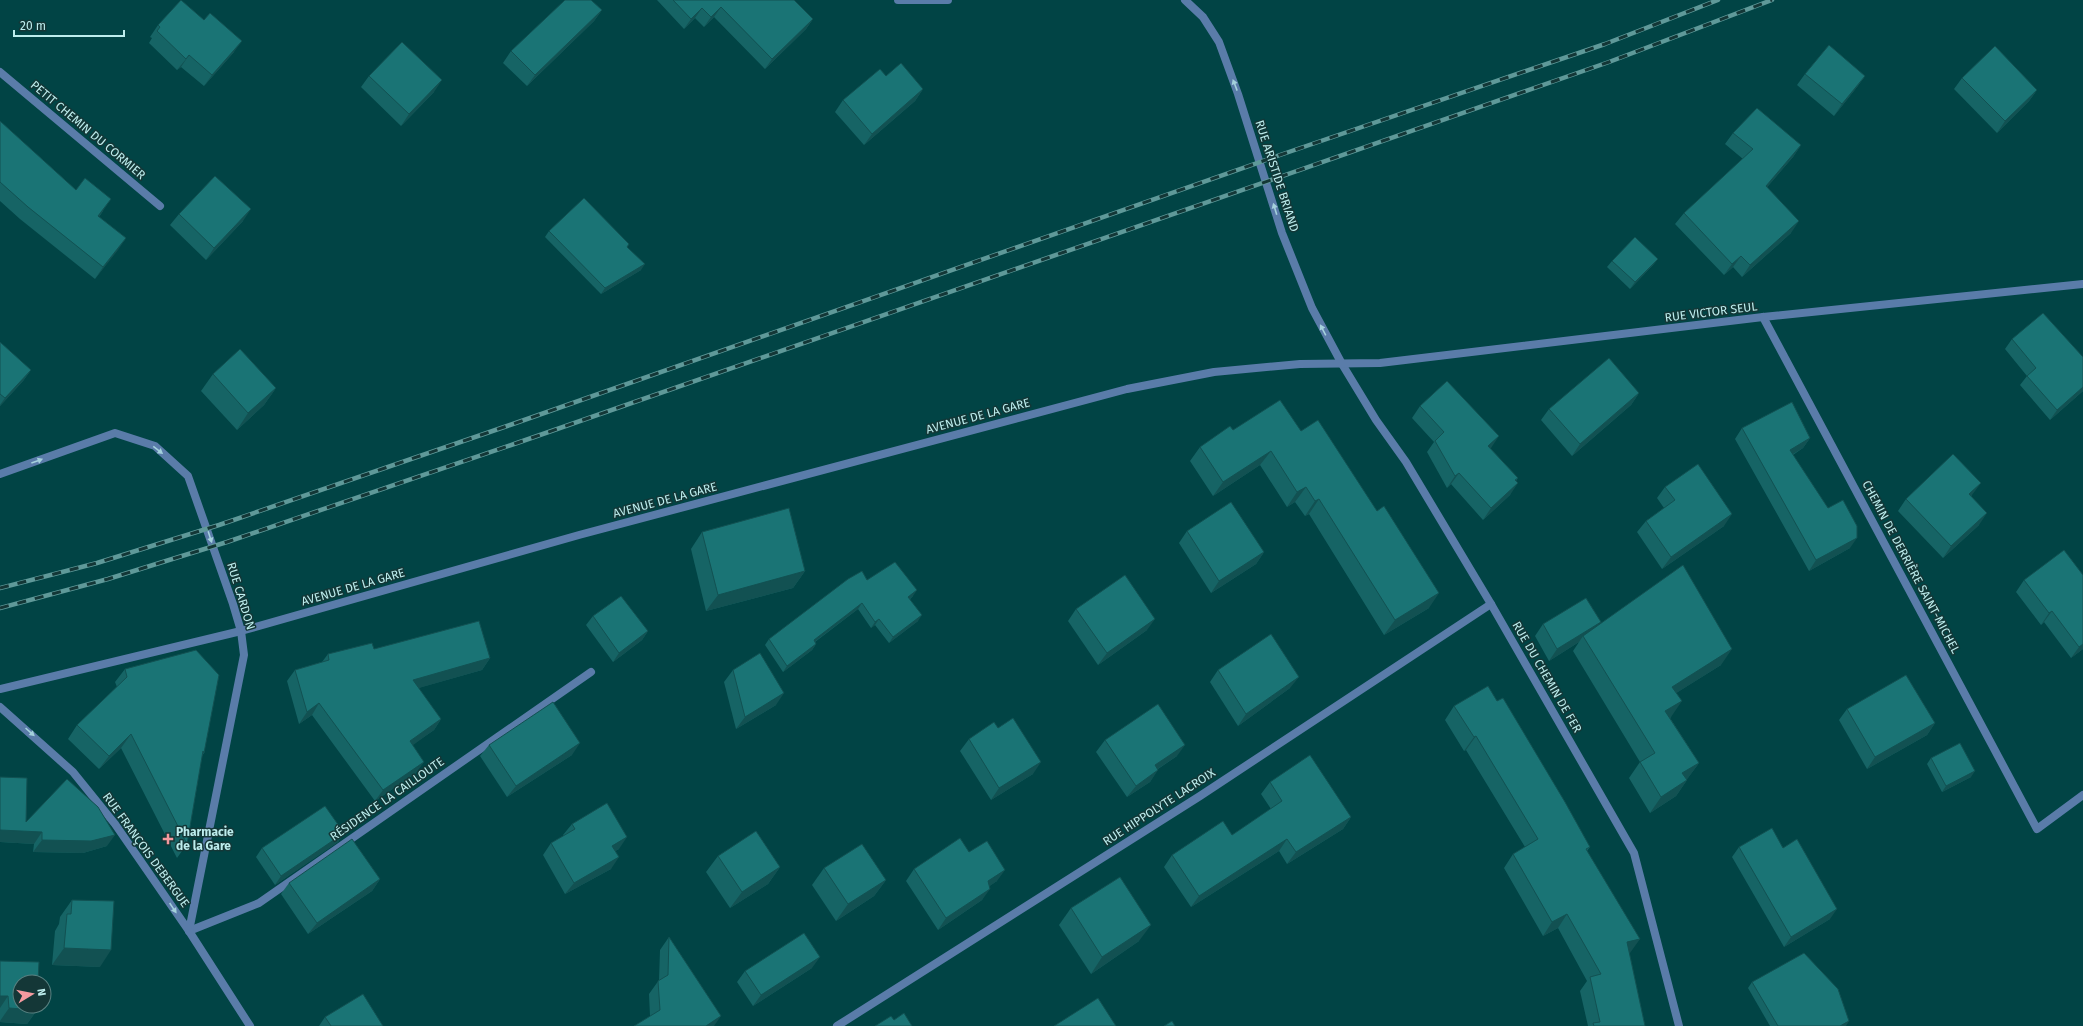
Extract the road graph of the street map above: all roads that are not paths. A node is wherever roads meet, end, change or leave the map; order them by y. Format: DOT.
graph roads {
  1 [pos="898,0"];
  2 [pos="948,0"];
  3 [pos="1185,0"];
  4 [pos="0,72"];
  5 [pos="160,206"];
  6 [pos="2083,284"];
  7 [pos="1763,318"];
  8 [pos="1342,364"];
  9 [pos="0,474"];
  10 [pos="1491,604"];
  11 [pos="241,631"];
  12 [pos="591,672"];
  13 [pos="0,689"];
  14 [pos="0,707"];
  15 [pos="2083,795"];
  16 [pos="189,931"];
  17 [pos="250,1026"];
  18 [pos="837,1026"];
  19 [pos="1679,1026"];
  1 -- 2 [label="street"];
  8 -- 3 [label="street, RUE ARISTIDE BRIAND, one-way"];
  4 -- 5 [label="street, PETIT CHEMIN DU CORMIER"];
  6 -- 7 [label="street, RUE VICTOR SEUL"];
  7 -- 8 [label="street, RUE VICTOR SEUL"];
  7 -- 15 [label="street, CHEMIN DE DERRIÈRE SAINT-MICHEL"];
  8 -- 10 [label="street, RUE DU CHEMIN DE FER"];
  8 -- 11 [label="street, AVENUE DE LA GARE"];
  9 -- 11 [label="street, RUE CARDON, one-way"];
  10 -- 18 [label="street, RUE HIPPOLYTE LACROIX"];
  10 -- 19 [label="street, RUE DU CHEMIN DE FER"];
  11 -- 13 [label="street, AVENUE DE LA GARE"];
  11 -- 16 [label="street, RUE CARDON"];
  12 -- 16 [label="street, RÉSIDENCE LA CAILLOUTE"];
  14 -- 16 [label="street, RUE FRANÇOIS DEBERGUE, one-way"];
  16 -- 17 [label="street, RUE FRANÇOIS DEBERGUE"];
}
